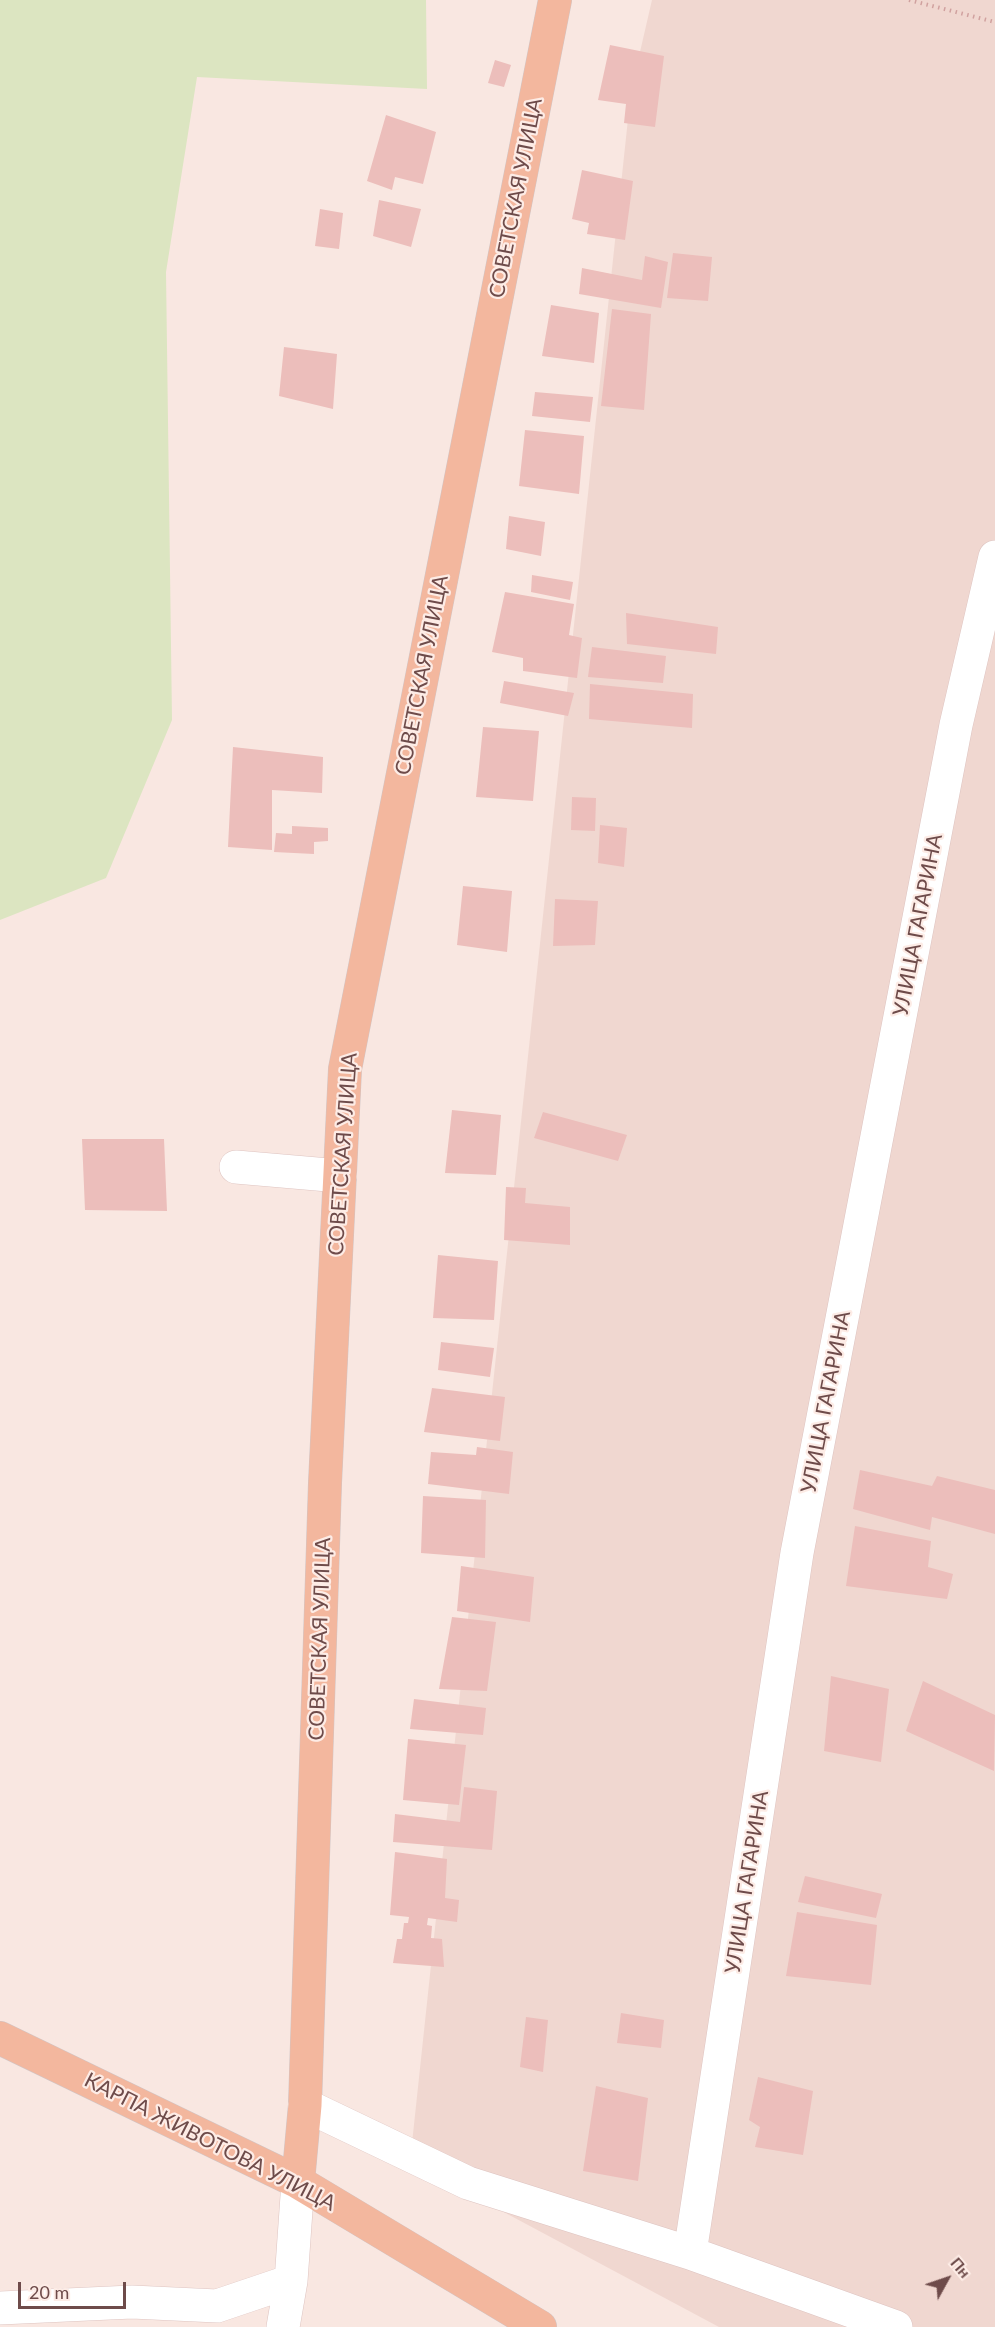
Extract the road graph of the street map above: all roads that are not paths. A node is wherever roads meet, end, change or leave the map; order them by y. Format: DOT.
graph roads {
  1 [pos="555,0"];
  2 [pos="995,558"];
  3 [pos="236,1167"];
  4 [pos="340,1176"];
  5 [pos="0,2038"];
  6 [pos="306,2105"];
  7 [pos="298,2182"];
  8 [pos="690,2253"];
  9 [pos="291,2281"];
  10 [pos="0,2308"];
  11 [pos="283,2327"];
  12 [pos="540,2327"];
  13 [pos="896,2327"];
  1 -- 4 [label="main road, СОВЕТСКАЯ УЛИЦА"];
  2 -- 8 [label="street, УЛИЦА ГАГАРИНА"];
  3 -- 4 [label="street"];
  4 -- 6 [label="main road, СОВЕТСКАЯ УЛИЦА"];
  5 -- 7 [label="main road, КАРПА ЖИВОТОВА УЛИЦА"];
  6 -- 7 [label="main road, СОВЕТСКАЯ УЛИЦА"];
  6 -- 8 [label="street"];
  7 -- 9 [label="street"];
  7 -- 12 [label="main road, КАРПА ЖИВОТОВА УЛИЦА"];
  8 -- 13 [label="street"];
  9 -- 10 [label="street"];
  9 -- 11 [label="street"];
}
